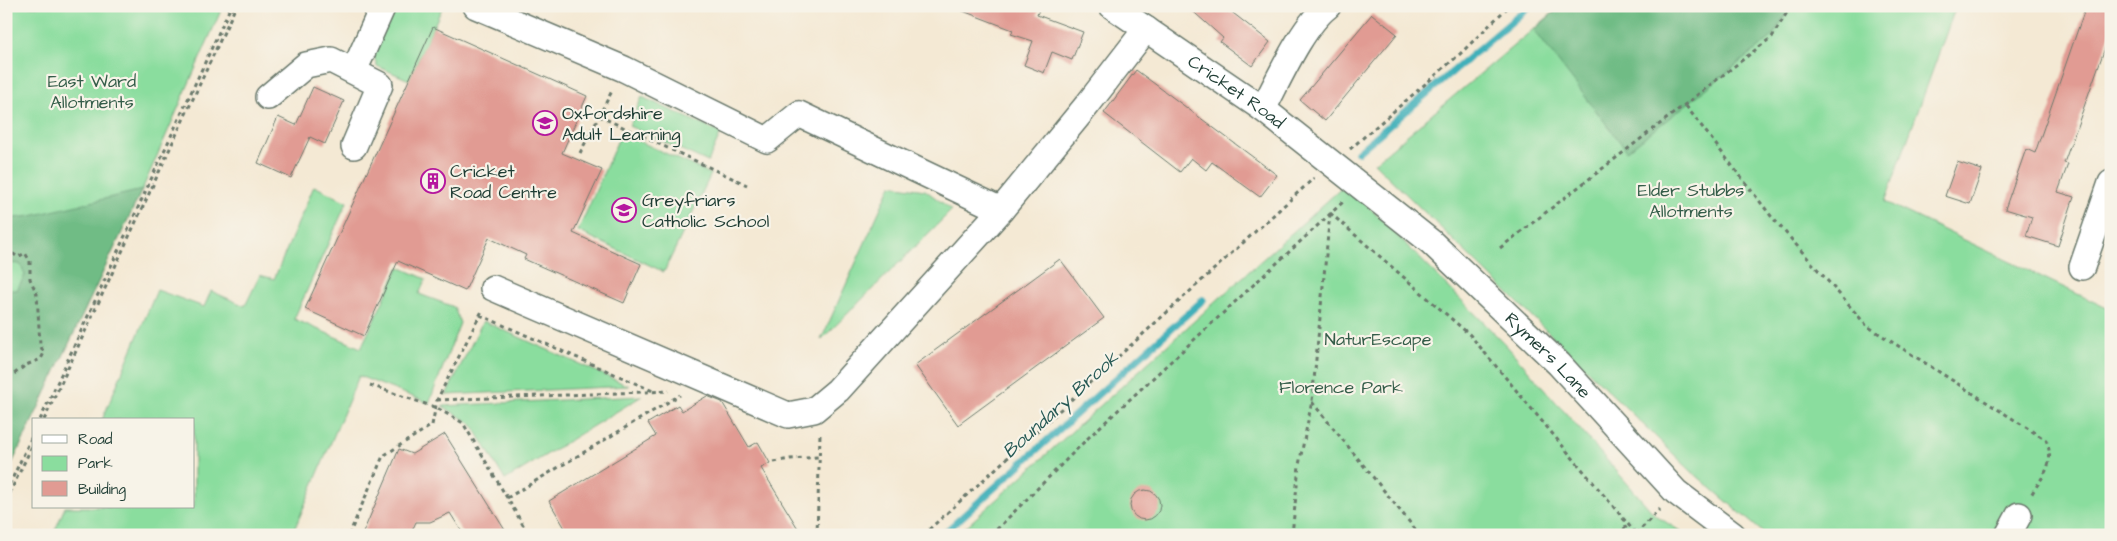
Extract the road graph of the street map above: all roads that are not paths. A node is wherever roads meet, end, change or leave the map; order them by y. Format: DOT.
graph roads {
  1 [pos="383,6"];
  2 [pos="476,6"];
  3 [pos="1112,6"];
  4 [pos="1328,6"];
  5 [pos="1146,29"];
  6 [pos="354,71"];
  7 [pos="268,97"];
  8 [pos="1263,109"];
  9 [pos="354,146"];
  10 [pos="1358,182"];
  11 [pos="2111,183"];
  12 [pos="1000,210"];
  13 [pos="2082,267"];
  14 [pos="493,288"];
  15 [pos="1733,535"];
  1 -- 6 [label="street"];
  2 -- 12 [label="street"];
  3 -- 5 [label="street, Cricket Road"];
  4 -- 8 [label="street"];
  5 -- 8 [label="street, Cricket Road"];
  5 -- 12 [label="street"];
  6 -- 7 [label="street"];
  6 -- 9 [label="street"];
  8 -- 10 [label="street, Cricket Road"];
  10 -- 15 [label="street, Rymers Lane"];
  11 -- 13 [label="street"];
  12 -- 14 [label="street"];
}
